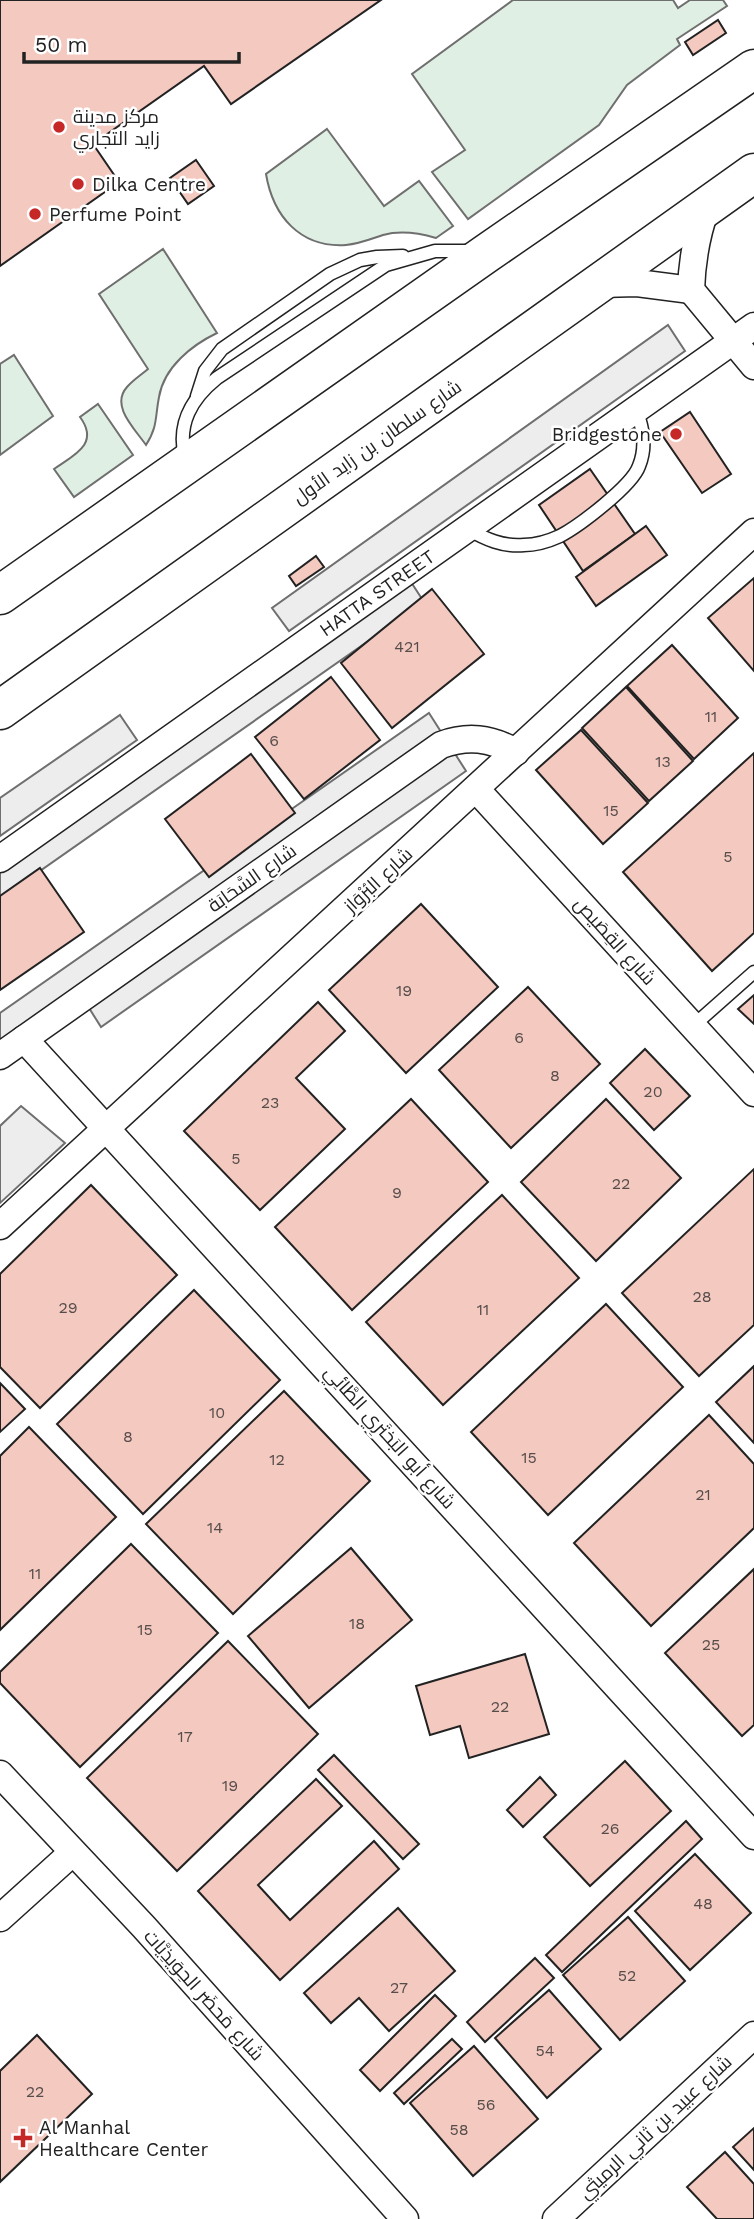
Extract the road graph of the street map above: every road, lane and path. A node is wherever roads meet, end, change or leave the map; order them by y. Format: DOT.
graph roads {
  1 [pos="754,69"];
  2 [pos="754,173"];
  3 [pos="706,208"];
  4 [pos="487,253"];
  5 [pos="410,257"];
  6 [pos="600,284"];
  7 [pos="691,290"];
  8 [pos="754,326"];
  9 [pos="732,342"];
  10 [pos="754,366"];
  11 [pos="197,397"];
  12 [pos="636,409"];
  13 [pos="187,463"];
  14 [pos="468,529"];
  15 [pos="754,532"];
  16 [pos="0,595"];
  17 [pos="0,710"];
  18 [pos="516,751"];
  19 [pos="476,789"];
  20 [pos="0,859"];
  21 [pos="754,972"];
  22 [pos="693,1026"];
  23 [pos="24,1040"];
  24 [pos="0,1056"];
  25 [pos="754,1093"];
  26 [pos="107,1128"];
  27 [pos="0,1226"];
  28 [pos="0,1774"];
  29 [pos="754,1836"];
  30 [pos="72,1853"];
  31 [pos="0,1918"];
  32 [pos="754,2035"];
  33 [pos="405,2219"];
  34 [pos="556,2219"];
  1 -- 4 [label="main road"];
  2 -- 3 [label="main road, شارع سلطان بن زايد الأول"];
  3 -- 6 [label="main road, شارع سلطان بن زايد الأول"];
  3 -- 7 [label="street"];
  4 -- 5 [label="lane"];
  4 -- 13 [label="main road"];
  5 -- 11 [label="lane"];
  5 -- 11 [label="lane"];
  6 -- 7 [label="street"];
  6 -- 17 [label="main road, شارع سلطان بن زايد الأول"];
  7 -- 9 [label="street"];
  8 -- 9 [label="street, HATTA STREET"];
  9 -- 10 [label="street"];
  9 -- 12 [label="street, HATTA STREET"];
  11 -- 13 [label="lane"];
  12 -- 14 [label="street, HATTA STREET"];
  12 -- 14 [label="lane"];
  13 -- 16 [label="main road"];
  14 -- 20 [label="street, HATTA STREET"];
  15 -- 18 [label="street, شارع البُرْوَاز"];
  18 -- 19 [label="street, شارع البُرْوَاز"];
  18 -- 23 [label="street, شارع السَّحَابَة"];
  19 -- 22 [label="street, شارع القِصَيص"];
  19 -- 26 [label="street, شارع البُرْوَاز"];
  21 -- 22 [label="lane"];
  22 -- 25 [label="street, شارع القِصَيص"];
  23 -- 24 [label="street, شارع السَّحَابَة"];
  23 -- 26 [label="street, شارع أبو البَختَرِي الطَّائِي"];
  26 -- 27 [label="street, شارع البُرْوَاز"];
  26 -- 29 [label="street, شارع أبو البَختَرِي الطَّائِي"];
  28 -- 30 [label="street, شارع مَحضَر الحِوَيذِيَّات"];
  30 -- 31 [label="street"];
  30 -- 33 [label="street, شارع مَحضَر الحِوَيذِيَّات"];
  32 -- 34 [label="street, شارع عبيد بن ثاني الرميثي"];
}
